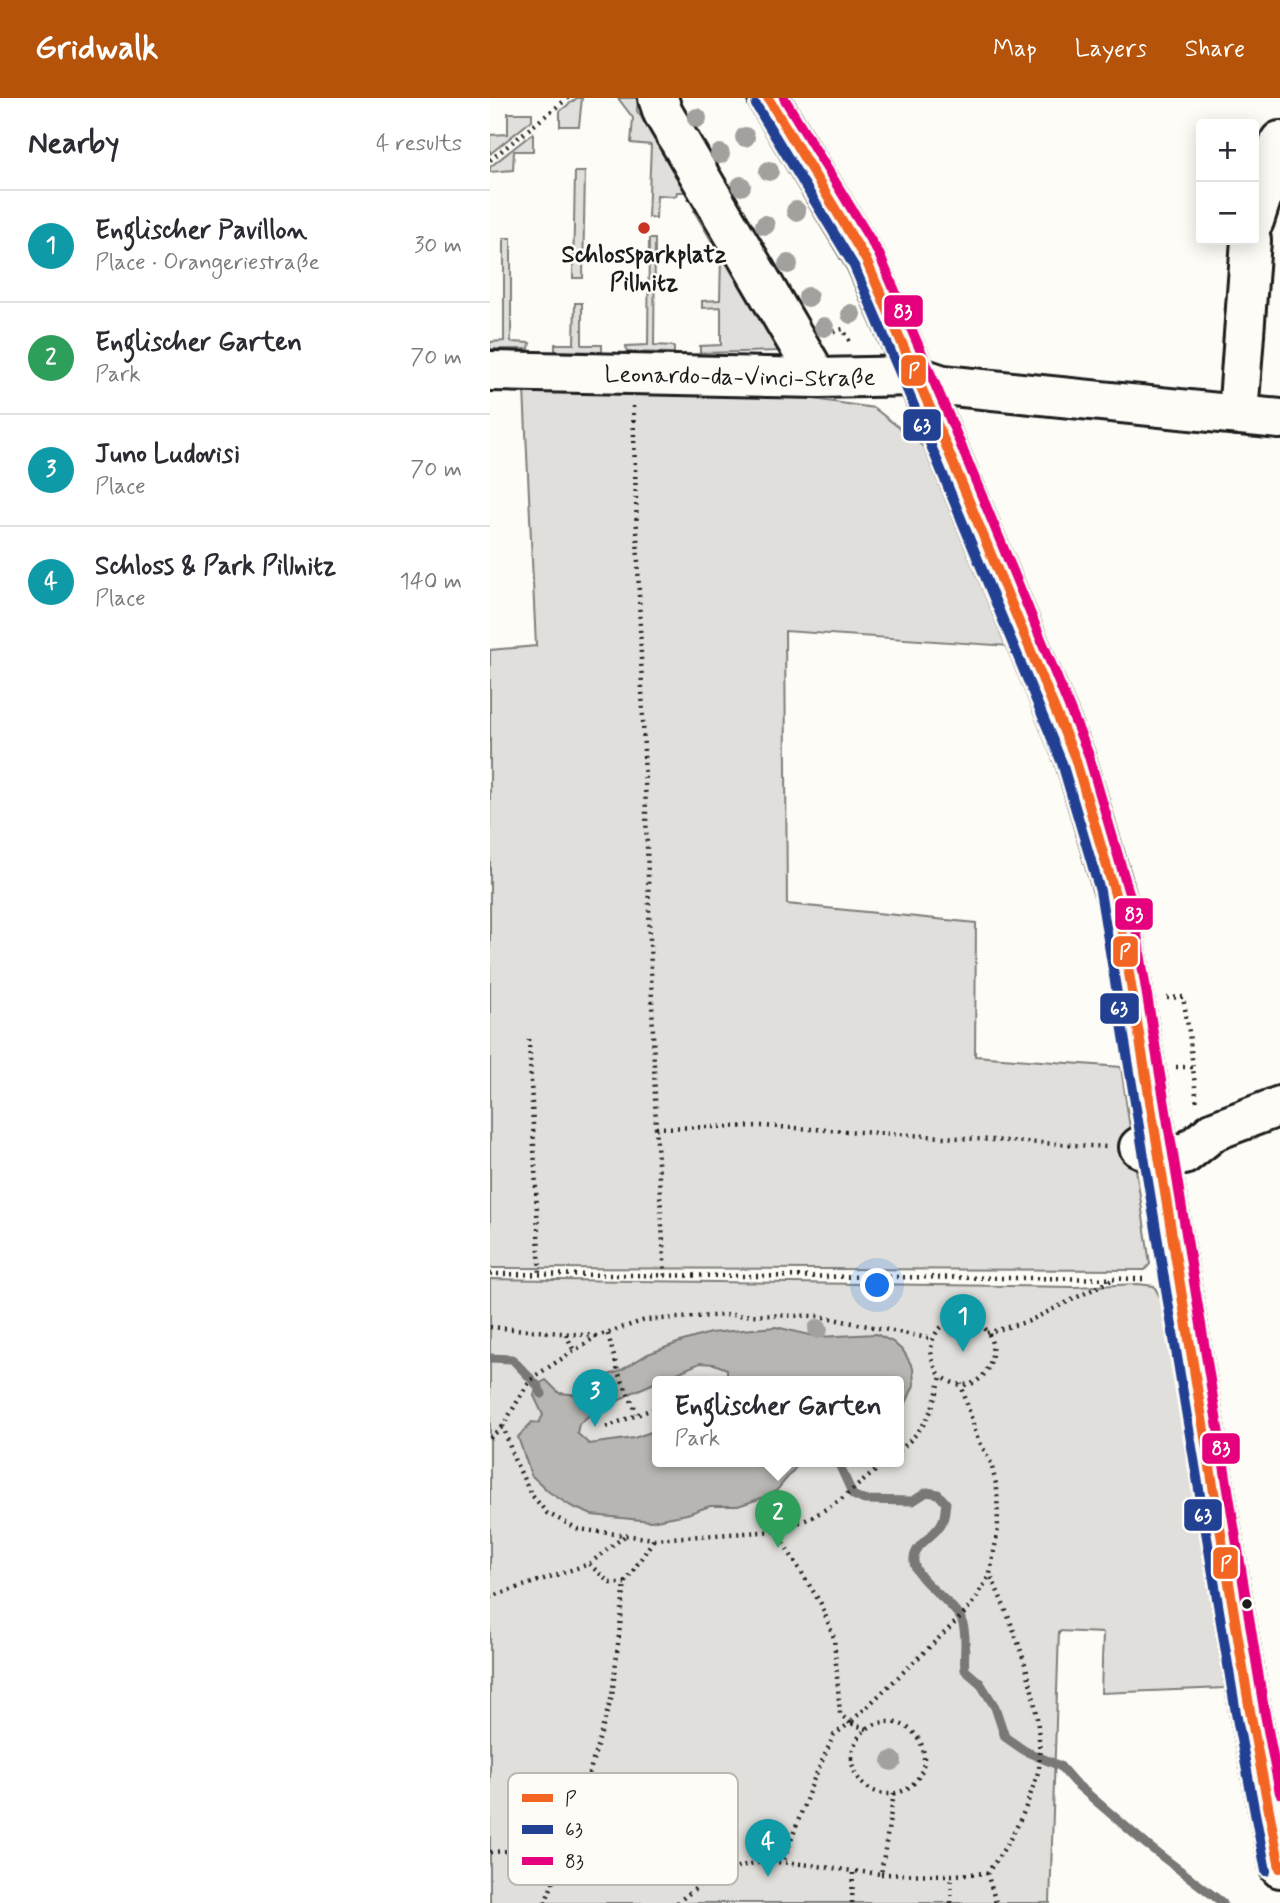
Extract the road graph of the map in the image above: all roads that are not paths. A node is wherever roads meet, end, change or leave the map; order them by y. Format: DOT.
graph roads {
  1 [pos="658,98"];
  2 [pos="768,98"];
  3 [pos="1280,141"];
  4 [pos="1259,206"];
  5 [pos="1260,249"];
  6 [pos="490,371"];
  7 [pos="916,376"];
  8 [pos="818,377"];
  9 [pos="1238,415"];
  10 [pos="1280,419"];
  11 [pos="1280,1106"];
  12 [pos="1150,1152"];
  13 [pos="1280,1868"];
  1 -- 8 [label="main road"];
  2 -- 7 [label="main road"];
  3 -- 4 [label="main road"];
  5 -- 9 [label="main road"];
  6 -- 8 [label="main road, Leonardo-da-Vinci-Straße"];
  7 -- 8 [label="main road, Leonardo-da-Vinci-Straße"];
  7 -- 9 [label="main road, Leonardo-da-Vinci-Straße"];
  7 -- 12 [label="main road"];
  9 -- 10 [label="main road, Leonardo-da-Vinci-Straße"];
  11 -- 12 [label="main road"];
  12 -- 13 [label="main road"];
}
